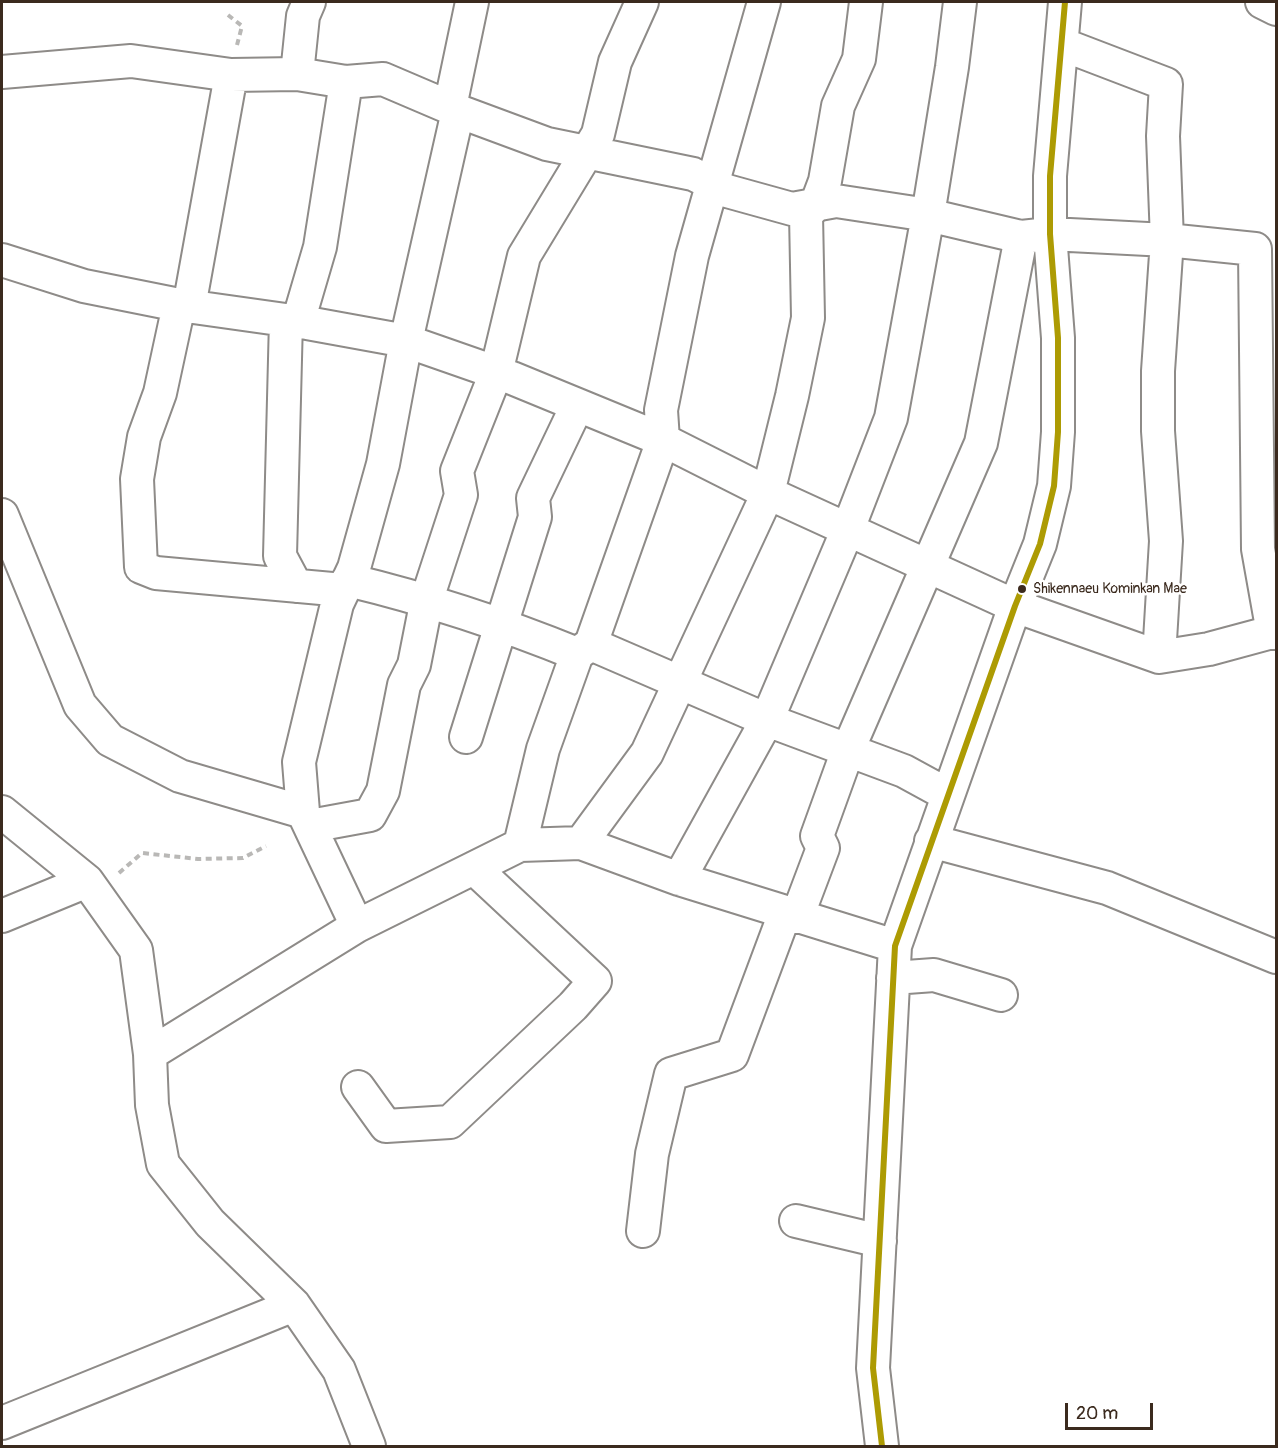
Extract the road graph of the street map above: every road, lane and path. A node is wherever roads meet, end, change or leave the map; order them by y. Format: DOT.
graph roads {
  1 [pos="309,2"];
  2 [pos="472,2"];
  3 [pos="764,2"];
  4 [pos="866,2"];
  5 [pos="960,2"];
  6 [pos="1065,2"];
  7 [pos="1262,2"];
  8 [pos="635,4"];
  9 [pos="1276,9"];
  10 [pos="1064,45"];
  11 [pos="2,72"];
  12 [pos="297,74"];
  13 [pos="231,75"];
  14 [pos="346,82"];
  15 [pos="454,109"];
  16 [pos="589,152"];
  17 [pos="712,183"];
  18 [pos="816,205"];
  19 [pos="928,215"];
  20 [pos="1036,236"];
  21 [pos="1167,240"];
  22 [pos="2,260"];
  23 [pos="184,306"];
  24 [pos="292,321"];
  25 [pos="406,341"];
  26 [pos="496,373"];
  27 [pos="577,406"];
  28 [pos="663,440"];
  29 [pos="768,493"];
  30 [pos="2,515"];
  31 [pos="848,529"];
  32 [pos="928,566"];
  33 [pos="346,585"];
  34 [pos="296,586"];
  35 [pos="427,599"];
  36 [pos="1015,606"];
  37 [pos="503,624"];
  38 [pos="1275,632"];
  39 [pos="584,649"];
  40 [pos="1159,657"];
  41 [pos="681,684"];
  42 [pos="767,720"];
  43 [pos="466,737"];
  44 [pos="848,750"];
  45 [pos="948,795"];
  46 [pos="2,812"];
  47 [pos="307,819"];
  48 [pos="931,842"];
  49 [pos="581,843"];
  50 [pos="520,845"];
  51 [pos="266,846"];
  52 [pos="474,868"];
  53 [pos="679,879"];
  54 [pos="87,881"];
  55 [pos="791,915"];
  56 [pos="2,916"];
  57 [pos="357,926"];
  58 [pos="895,946"];
  59 [pos="1276,957"];
  60 [pos="893,978"];
  61 [pos="1000,995"];
  62 [pos="150,1054"];
  63 [pos="358,1087"];
  64 [pos="795,1221"];
  65 [pos="643,1231"];
  66 [pos="880,1241"];
  67 [pos="294,1305"];
  68 [pos="2,1423"];
  69 [pos="369,1446"];
  70 [pos="882,1446"];
  1 -- 12 [label="street"];
  2 -- 15 [label="street"];
  3 -- 17 [label="street"];
  4 -- 18 [label="street"];
  5 -- 19 [label="street"];
  6 -- 10 [label="street"];
  7 -- 9 [label="street"];
  8 -- 16 [label="street"];
  10 -- 20 [label="street"];
  10 -- 21 [label="street"];
  11 -- 13 [label="street"];
  12 -- 13 [label="street"];
  12 -- 14 [label="street"];
  13 -- 23 [label="street"];
  14 -- 15 [label="street"];
  14 -- 24 [label="street"];
  15 -- 16 [label="street"];
  15 -- 25 [label="street"];
  16 -- 17 [label="street"];
  16 -- 26 [label="street"];
  17 -- 18 [label="street"];
  17 -- 28 [label="street"];
  18 -- 19 [label="street"];
  18 -- 29 [label="street"];
  19 -- 20 [label="street"];
  19 -- 31 [label="street"];
  20 -- 21 [label="street"];
  20 -- 32 [label="street"];
  20 -- 36 [label="street"];
  21 -- 38 [label="street"];
  21 -- 40 [label="street"];
  22 -- 23 [label="street"];
  23 -- 24 [label="street"];
  23 -- 34 [label="street"];
  24 -- 25 [label="street"];
  24 -- 34 [label="street"];
  25 -- 26 [label="street"];
  25 -- 33 [label="street"];
  26 -- 27 [label="street"];
  26 -- 35 [label="street"];
  27 -- 28 [label="street"];
  27 -- 37 [label="street"];
  28 -- 29 [label="street"];
  28 -- 39 [label="street"];
  29 -- 31 [label="street"];
  29 -- 41 [label="street"];
  30 -- 47 [label="street"];
  31 -- 32 [label="street"];
  31 -- 42 [label="street"];
  32 -- 36 [label="street"];
  32 -- 44 [label="street"];
  33 -- 34 [label="street"];
  33 -- 35 [label="street"];
  33 -- 47 [label="street"];
  35 -- 37 [label="street"];
  35 -- 47 [label="street"];
  36 -- 40 [label="street"];
  36 -- 45 [label="street"];
  37 -- 39 [label="street"];
  37 -- 43 [label="street"];
  38 -- 40 [label="street"];
  39 -- 41 [label="street"];
  39 -- 50 [label="street"];
  41 -- 42 [label="street"];
  41 -- 49 [label="street"];
  42 -- 44 [label="street"];
  42 -- 53 [label="street"];
  44 -- 45 [label="street"];
  44 -- 55 [label="street"];
  45 -- 48 [label="street"];
  46 -- 54 [label="street"];
  47 -- 57 [label="street"];
  48 -- 58 [label="street"];
  48 -- 59 [label="street"];
  49 -- 50 [label="street"];
  49 -- 53 [label="street"];
  50 -- 52 [label="street"];
  51 -- 54 [label="path"];
  52 -- 57 [label="street"];
  52 -- 63 [label="street"];
  53 -- 55 [label="street"];
  54 -- 56 [label="street"];
  54 -- 62 [label="street"];
  55 -- 58 [label="street"];
  55 -- 65 [label="street"];
  57 -- 62 [label="street"];
  58 -- 60 [label="street"];
  60 -- 61 [label="street"];
  60 -- 66 [label="street"];
  62 -- 67 [label="street"];
  64 -- 66 [label="street"];
  66 -- 70 [label="street"];
  67 -- 68 [label="street"];
  67 -- 69 [label="street"];
}
